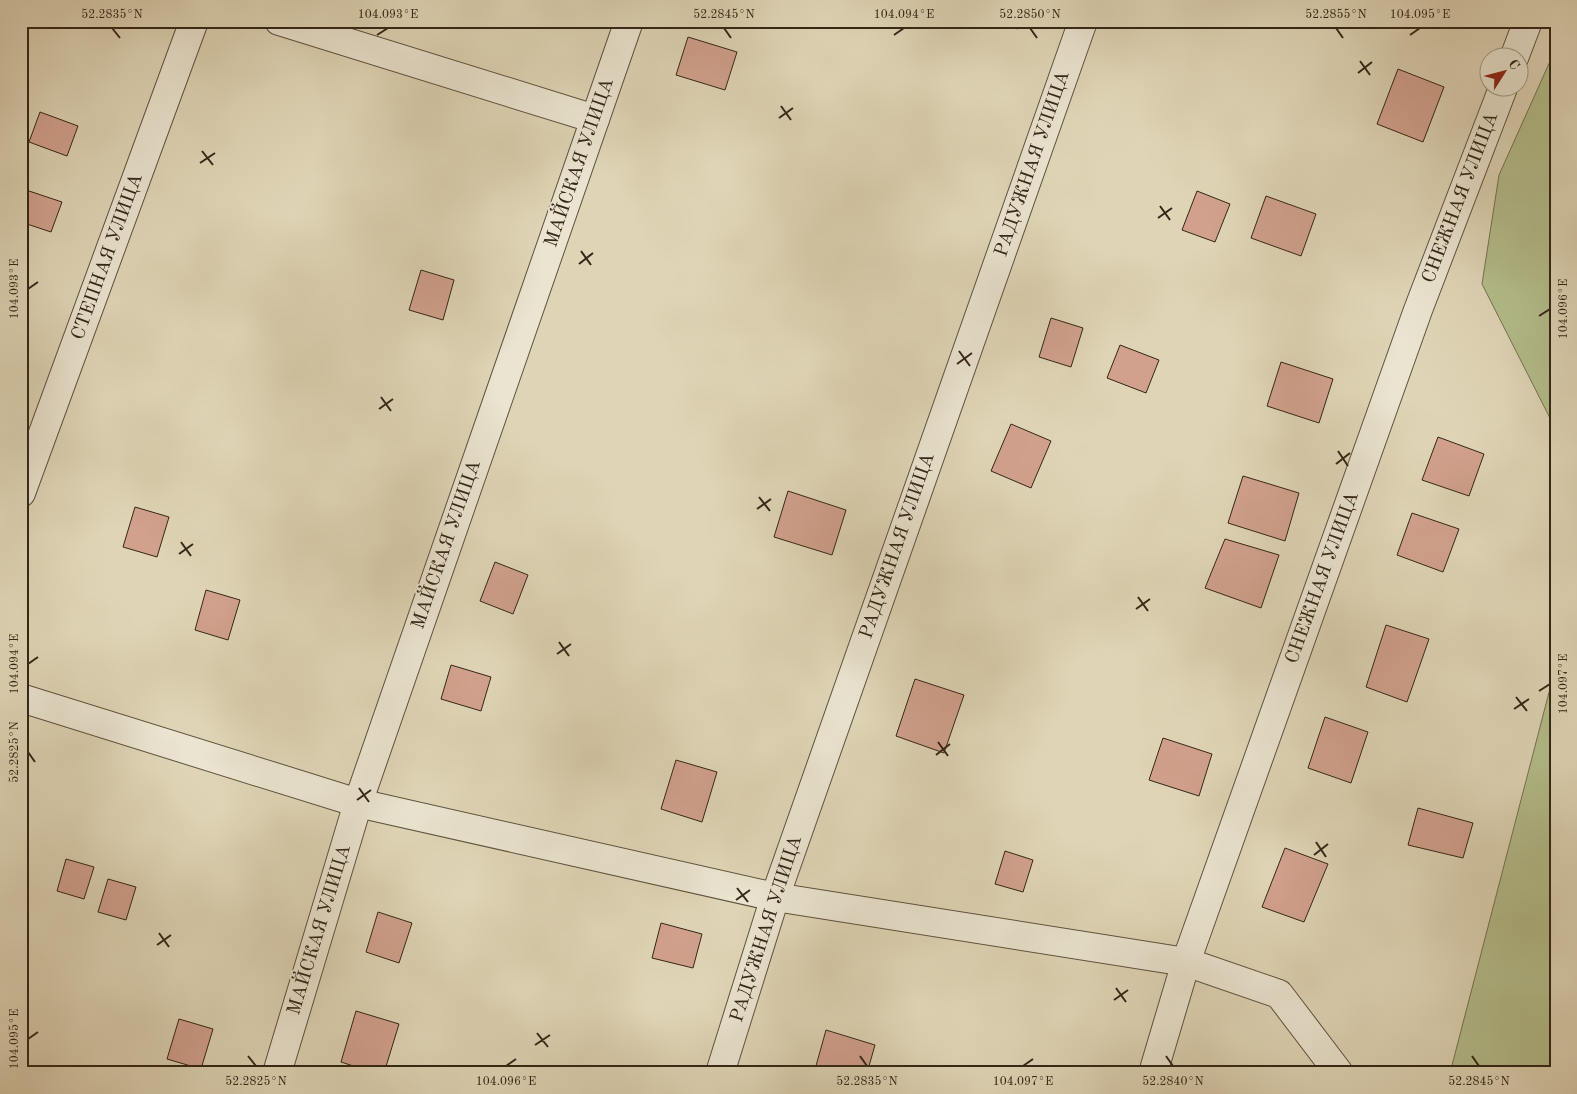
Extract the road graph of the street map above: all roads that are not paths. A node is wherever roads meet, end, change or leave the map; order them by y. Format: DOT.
graph roads {
  1 [pos="194,21"];
  2 [pos="279,21"];
  3 [pos="629,21"];
  4 [pos="1083,21"];
  5 [pos="1528,21"];
  6 [pos="1518,48"];
  7 [pos="1499,98"];
  8 [pos="595,119"];
  9 [pos="21,492"];
  10 [pos="21,698"];
  11 [pos="358,803"];
  12 [pos="775,897"];
  13 [pos="1186,962"];
  14 [pos="277,1073"];
  15 [pos="720,1073"];
  16 [pos="1153,1073"];
  17 [pos="1339,1073"];
  1 -- 9 [label="street, СТЕПНАЯ УЛИЦА"];
  2 -- 8 [label="street"];
  3 -- 8 [label="street, МАЙСКАЯ УЛИЦА"];
  4 -- 12 [label="street, РАДУЖНАЯ УЛИЦА"];
  5 -- 6 [label="street"];
  7 -- 13 [label="street, СНЕЖНАЯ УЛИЦА"];
  8 -- 11 [label="street, МАЙСКАЯ УЛИЦА"];
  10 -- 11 [label="street"];
  11 -- 12 [label="street"];
  11 -- 14 [label="street, МАЙСКАЯ УЛИЦА"];
  12 -- 13 [label="street"];
  12 -- 15 [label="street, РАДУЖНАЯ УЛИЦА"];
  13 -- 16 [label="street, СНЕЖНАЯ УЛИЦА"];
  13 -- 17 [label="street"];
}
